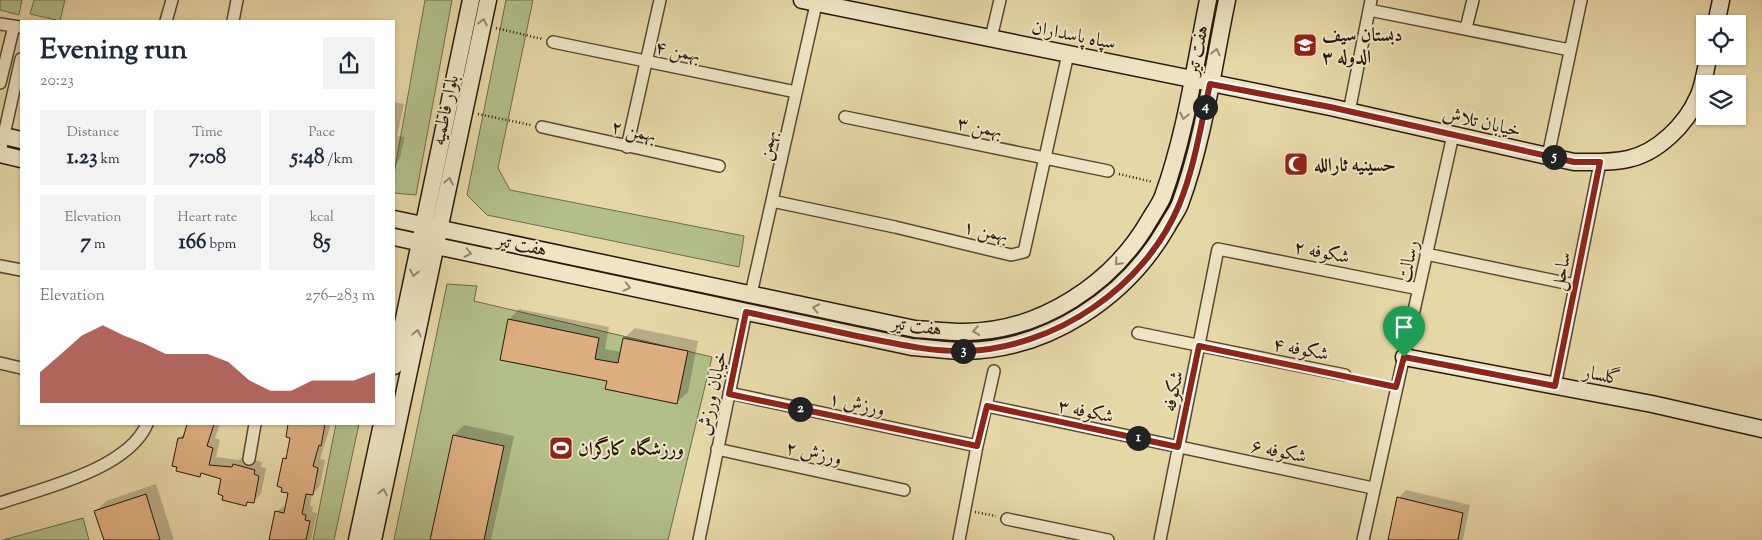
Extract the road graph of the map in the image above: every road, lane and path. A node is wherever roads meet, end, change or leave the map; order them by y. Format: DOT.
graph roads {
  1 [pos="172,0"];
  2 [pos="237,0"];
  3 [pos="471,0"];
  4 [pos="488,0"];
  5 [pos="660,0"];
  6 [pos="1000,0"];
  7 [pos="1208,0"];
  8 [pos="1227,0"];
  9 [pos="1473,0"];
  10 [pos="1581,0"];
  11 [pos="1721,0"];
  12 [pos="811,1"];
  13 [pos="1370,5"];
  14 [pos="1718,15"];
  15 [pos="166,20"];
  16 [pos="233,20"];
  17 [pos="0,24"];
  18 [pos="482,25"];
  19 [pos="17,27"];
  20 [pos="1466,28"];
  21 [pos="991,38"];
  22 [pos="553,42"];
  23 [pos="1570,50"];
  24 [pos="1068,54"];
  25 [pos="647,62"];
  26 [pos="20,63"];
  27 [pos="1707,65"];
  28 [pos="1192,79"];
  29 [pos="0,83"];
  30 [pos="1210,84"];
  31 [pos="796,92"];
  32 [pos="464,111"];
  33 [pos="1349,112"];
  34 [pos="845,117"];
  35 [pos="542,127"];
  36 [pos="1453,135"];
  37 [pos="20,140"];
  38 [pos="1,144"];
  39 [pos="627,147"];
  40 [pos="1548,156"];
  41 [pos="1045,157"];
  42 [pos="20,158"];
  43 [pos="1600,162"];
  44 [pos="718,166"];
  45 [pos="1108,171"];
  46 [pos="1166,185"];
  47 [pos="772,201"];
  48 [pos="395,219"];
  49 [pos="431,227"];
  50 [pos="395,237"];
  51 [pos="428,245"];
  52 [pos="1218,248"];
  53 [pos="1426,254"];
  54 [pos="0,266"];
  55 [pos="20,270"];
  56 [pos="1575,285"];
  57 [pos="1419,289"];
  58 [pos="751,294"];
  59 [pos="746,312"];
  60 [pos="1138,333"];
  61 [pos="1199,346"];
  62 [pos="1404,357"];
  63 [pos="395,362"];
  64 [pos="0,363"];
  65 [pos="20,368"];
  66 [pos="994,371"];
  67 [pos="1345,375"];
  68 [pos="1555,386"];
  69 [pos="1396,387"];
  70 [pos="729,394"];
  71 [pos="987,406"];
  72 [pos="395,422"];
  73 [pos="146,425"];
  74 [pos="255,425"];
  75 [pos="382,425"];
  76 [pos="394,425"];
  77 [pos="1762,429"];
  78 [pos="977,446"];
  79 [pos="1178,447"];
  80 [pos="717,449"];
  81 [pos="249,459"];
  82 [pos="1373,488"];
  83 [pos="904,490"];
  84 [pos="0,504"];
  85 [pos="966,510"];
  86 [pos="1007,518"];
  87 [pos="357,540"];
  88 [pos="373,540"];
  89 [pos="699,540"];
  90 [pos="959,540"];
  91 [pos="1108,540"];
  92 [pos="1160,540"];
  93 [pos="1363,540"];
  1 -- 15 [label="street"];
  2 -- 16 [label="street"];
  3 -- 49 [label="main road, بلوار فاطمیه"];
  18 -- 4 [label="main road, بلوار فاطمیه, one-way"];
  5 -- 25 [label="street"];
  6 -- 21 [label="street"];
  7 -- 28 [label="main road, هفت تیر"];
  30 -- 8 [label="main road, هفت تیر, one-way"];
  9 -- 20 [label="street"];
  10 -- 23 [label="street"];
  11 -- 14 [label="main road"];
  12 -- 21 [label="main road, سپاه پاسداران"];
  12 -- 31 [label="street, بهمن"];
  13 -- 20 [label="street"];
  13 -- 33 [label="street"];
  17 -- 19 [label="street"];
  18 -- 22 [label="path"];
  18 -- 32 [label="main road, بلوار فاطمیه"];
  19 -- 29 [label="street"];
  20 -- 23 [label="street"];
  21 -- 24 [label="main road, سپاه پاسداران"];
  22 -- 25 [label="street, بهمن ۴"];
  23 -- 40 [label="street"];
  24 -- 28 [label="main road, سپاه پاسداران"];
  24 -- 41 [label="street, بهمن ۱"];
  25 -- 31 [label="street, بهمن ۴"];
  25 -- 39 [label="street"];
  26 -- 38 [label="street"];
  27 -- 43 [label="main road, خیابان تلاش"];
  28 -- 30 [label="main road, خیابان تلاش"];
  28 -- 46 [label="main road, هفت تیر, one-way"];
  30 -- 33 [label="main road, خیابان تلاش"];
  30 -- 59 [label="main road, هفت تیر"];
  31 -- 47 [label="street, بهمن"];
  32 -- 35 [label="path"];
  49 -- 32 [label="main road, بلوار فاطمیه, one-way"];
  33 -- 36 [label="main road, خیابان تلاش"];
  34 -- 41 [label="street, بهمن ۳"];
  35 -- 39 [label="street, بهمن ۲"];
  36 -- 40 [label="main road, خیابان تلاش"];
  36 -- 53 [label="street, رسالت"];
  37 -- 38 [label="main road"];
  38 -- 42 [label="main road"];
  39 -- 44 [label="street, بهمن ۲"];
  40 -- 43 [label="main road, خیابان تلاش"];
  41 -- 45 [label="street, بهمن ۳"];
  41 -- 47 [label="street, بهمن ۱"];
  43 -- 56 [label="street, ساحل"];
  45 -- 46 [label="path"];
  46 -- 58 [label="main road, هفت تیر, one-way"];
  47 -- 58 [label="street, بهمن"];
  48 -- 49 [label="main road, هفت تیر"];
  49 -- 51 [label="main road"];
  49 -- 58 [label="main road, هفت تیر"];
  50 -- 51 [label="main road, هفت تیر"];
  51 -- 59 [label="main road, هفت تیر, one-way"];
  51 -- 63 [label="main road, one-way"];
  72 -- 51 [label="main road, one-way"];
  52 -- 57 [label="street, شکوفه ۲"];
  52 -- 61 [label="street, شکوفه"];
  53 -- 56 [label="street"];
  53 -- 57 [label="street, رسالت"];
  54 -- 55 [label="street"];
  56 -- 68 [label="street, ساحل"];
  57 -- 62 [label="street, رسالت"];
  59 -- 70 [label="street, خیابان ورزش"];
  60 -- 61 [label="street, شکوفه ۴"];
  61 -- 67 [label="street, شکوفه ۴"];
  61 -- 79 [label="street, شکوفه"];
  62 -- 68 [label="main road, گلسار"];
  62 -- 69 [label="street, رسالت"];
  64 -- 65 [label="street"];
  66 -- 71 [label="street"];
  67 -- 69 [label="path, شکوفه ۴"];
  68 -- 77 [label="main road, گلسار"];
  69 -- 82 [label="street, رسالت"];
  70 -- 78 [label="street, ورزش ۱"];
  70 -- 80 [label="street, خیابان ورزش"];
  71 -- 78 [label="street"];
  71 -- 79 [label="street, شکوفه ۳"];
  73 -- 84 [label="street"];
  74 -- 81 [label="street"];
  75 -- 87 [label="main road"];
  88 -- 76 [label="main road, one-way"];
  78 -- 85 [label="street"];
  79 -- 82 [label="street, شکوفه ۶"];
  79 -- 92 [label="street, شکوفه"];
  80 -- 83 [label="street, ورزش ۲"];
  80 -- 89 [label="street, خیابان ورزش"];
  82 -- 93 [label="street, رسالت"];
  85 -- 86 [label="path"];
  85 -- 90 [label="street"];
  86 -- 91 [label="street"];
}
